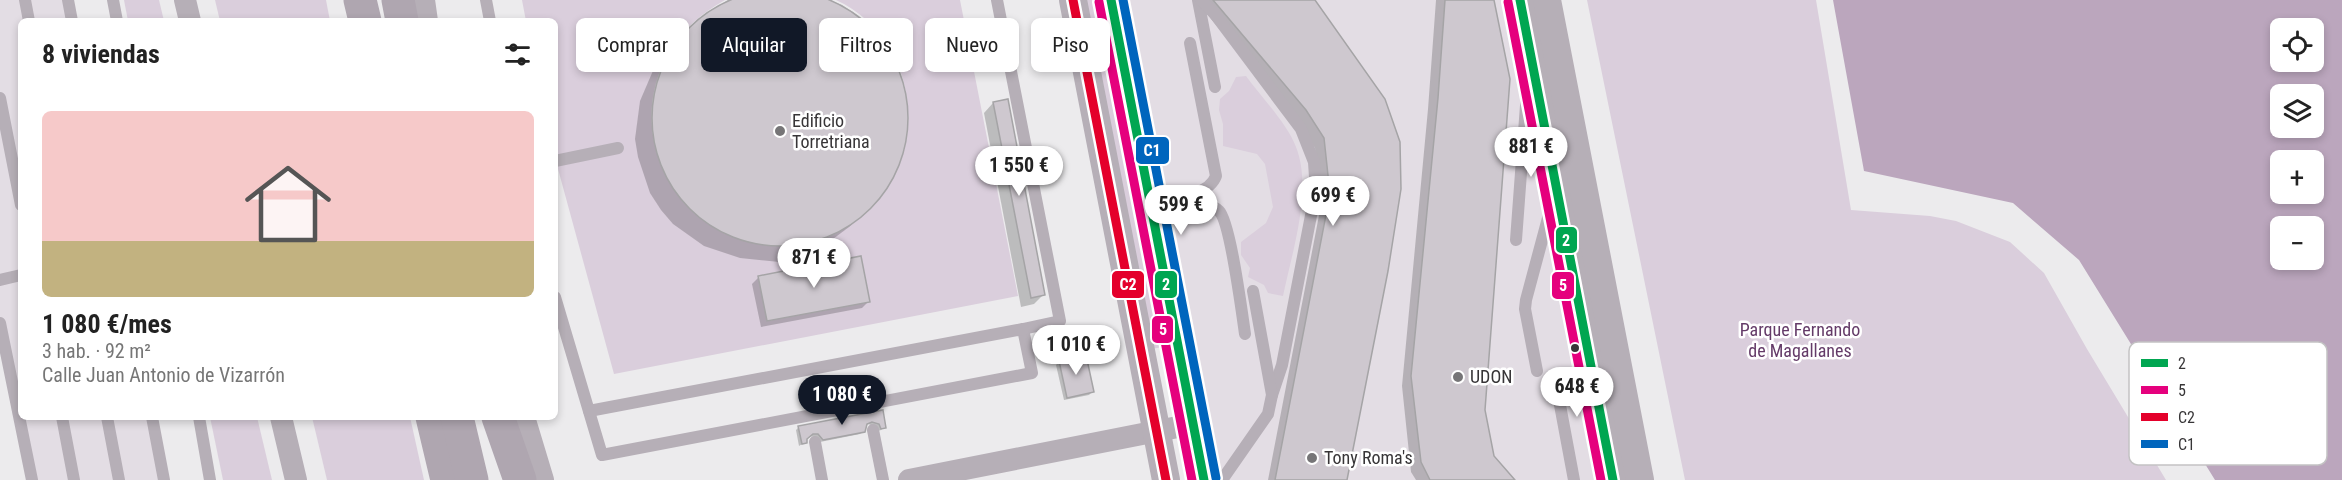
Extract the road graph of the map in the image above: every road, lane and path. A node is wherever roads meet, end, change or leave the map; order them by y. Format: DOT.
graph roads {
  1 [pos="25,0"];
  2 [pos="68,0"];
  3 [pos="113,0"];
  4 [pos="185,0"];
  5 [pos="360,0"];
  6 [pos="398,0"];
  7 [pos="424,0"];
  8 [pos="486,0"];
  9 [pos="997,0"];
  10 [pos="1073,0"];
  11 [pos="1111,0"];
  12 [pos="1199,0"];
  13 [pos="1520,0"];
  14 [pos="1547,0"];
  15 [pos="28,18"];
  16 [pos="71,18"];
  17 [pos="116,18"];
  18 [pos="189,18"];
  19 [pos="363,18"];
  20 [pos="401,18"];
  21 [pos="427,18"];
  22 [pos="489,18"];
  23 [pos="1190,43"];
  24 [pos="1530,53"];
  25 [pos="1215,87"];
  26 [pos="0,99"];
  27 [pos="618,148"];
  28 [pos="558,160"];
  29 [pos="1146,176"];
  30 [pos="1556,188"];
  31 [pos="18,190"];
  32 [pos="1158,239"];
  33 [pos="1516,240"];
  34 [pos="18,276"];
  35 [pos="0,280"];
  36 [pos="1253,291"];
  37 [pos="558,307"];
  38 [pos="0,323"];
  39 [pos="1023,329"];
  40 [pos="1245,334"];
  41 [pos="1537,371"];
  42 [pos="1557,389"];
  43 [pos="1272,395"];
  44 [pos="18,411"];
  45 [pos="589,411"];
  46 [pos="20,420"];
  47 [pos="63,420"];
  48 [pos="108,420"];
  49 [pos="153,420"];
  50 [pos="200,420"];
  51 [pos="282,420"];
  52 [pos="433,420"];
  53 [pos="458,420"];
  54 [pos="485,420"];
  55 [pos="499,420"];
  56 [pos="525,420"];
  57 [pos="1193,424"];
  58 [pos="873,430"];
  59 [pos="1156,432"];
  60 [pos="815,442"];
  61 [pos="32,480"];
  62 [pos="74,480"];
  63 [pos="119,480"];
  64 [pos="164,480"];
  65 [pos="210,480"];
  66 [pos="296,480"];
  67 [pos="447,480"];
  68 [pos="472,480"];
  69 [pos="499,480"];
  70 [pos="520,480"];
  71 [pos="543,480"];
  72 [pos="822,480"];
  73 [pos="883,480"];
  74 [pos="909,480"];
  75 [pos="1166,480"];
  76 [pos="1204,480"];
  77 [pos="1222,480"];
  78 [pos="1574,480"];
  79 [pos="1612,480"];
  80 [pos="1640,480"];
  1 -- 15 [label="lane"];
  2 -- 16 [label="lane"];
  3 -- 17 [label="lane"];
  4 -- 18 [label="street"];
  5 -- 19 [label="main road"];
  6 -- 20 [label="main road"];
  7 -- 21 [label="street"];
  8 -- 22 [label="lane"];
  9 -- 39 [label="lane"];
  10 -- 59 [label="street"];
  11 -- 29 [label="street"];
  12 -- 25 [label="lane"];
  12 -- 43 [label="lane"];
  13 -- 24 [label="street"];
  14 -- 80 [label="street"];
  23 -- 29 [label="lane"];
  24 -- 30 [label="street"];
  24 -- 33 [label="lane"];
  26 -- 31 [label="lane"];
  27 -- 28 [label="lane"];
  29 -- 32 [label="street"];
  30 -- 41 [label="lane"];
  30 -- 79 [label="street"];
  32 -- 40 [label="lane"];
  32 -- 57 [label="street"];
  34 -- 35 [label="lane"];
  36 -- 43 [label="lane"];
  37 -- 45 [label="lane"];
  38 -- 44 [label="lane"];
  39 -- 45 [label="lane"];
  39 -- 45 [label="lane"];
  42 -- 78 [label="lane"];
  43 -- 77 [label="lane"];
  46 -- 61 [label="lane"];
  47 -- 62 [label="lane"];
  48 -- 63 [label="lane"];
  49 -- 64 [label="lane"];
  50 -- 65 [label="lane"];
  51 -- 66 [label="street"];
  52 -- 67 [label="main road"];
  53 -- 68 [label="main road"];
  54 -- 69 [label="main road"];
  55 -- 70 [label="main road"];
  56 -- 71 [label="street"];
  57 -- 59 [label="street"];
  57 -- 76 [label="street"];
  58 -- 73 [label="lane"];
  59 -- 74 [label="street"];
  59 -- 75 [label="street"];
  60 -- 72 [label="lane"];
}
